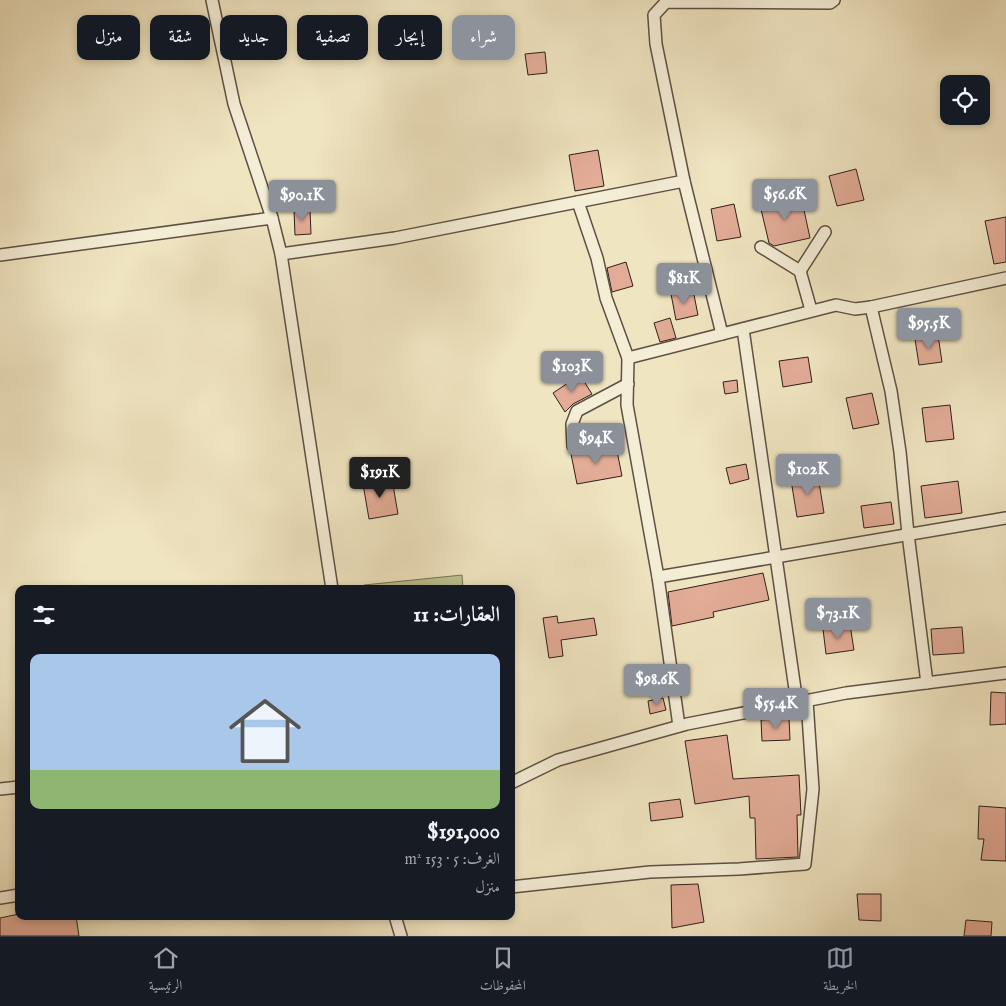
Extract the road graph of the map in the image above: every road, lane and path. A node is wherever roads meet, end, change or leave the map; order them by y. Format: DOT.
graph roads {
  1 [pos="212,0"];
  2 [pos="834,0"];
  3 [pos="684,181"];
  4 [pos="578,202"];
  5 [pos="272,218"];
  6 [pos="825,232"];
  7 [pos="761,247"];
  8 [pos="281,254"];
  9 [pos="0,255"];
  10 [pos="800,271"];
  11 [pos="1006,278"];
  12 [pos="871,307"];
  13 [pos="810,310"];
  14 [pos="743,329"];
  15 [pos="722,334"];
  16 [pos="628,358"];
  17 [pos="628,384"];
  18 [pos="573,446"];
  19 [pos="1006,518"];
  20 [pos="908,534"];
  21 [pos="776,556"];
  22 [pos="658,577"];
  23 [pos="331,585"];
  24 [pos="1006,673"];
  25 [pos="926,683"];
  26 [pos="802,702"];
  27 [pos="679,726"];
  28 [pos="515,781"];
  29 [pos="15,787"];
  30 [pos="0,789"];
  31 [pos="515,887"];
  32 [pos="15,896"];
  33 [pos="0,898"];
  34 [pos="396,920"];
  35 [pos="402,936"];
  1 -- 5 [label="street"];
  2 -- 3 [label="street"];
  3 -- 4 [label="street"];
  3 -- 15 [label="street"];
  4 -- 8 [label="street"];
  4 -- 16 [label="street"];
  5 -- 8 [label="street"];
  5 -- 9 [label="street"];
  6 -- 10 [label="street"];
  7 -- 10 [label="street"];
  8 -- 23 [label="street"];
  10 -- 13 [label="street"];
  11 -- 12 [label="street"];
  12 -- 13 [label="street"];
  12 -- 20 [label="street"];
  13 -- 14 [label="street"];
  14 -- 15 [label="street"];
  14 -- 21 [label="street"];
  15 -- 16 [label="street"];
  16 -- 17 [label="street"];
  17 -- 18 [label="street"];
  17 -- 22 [label="street"];
  19 -- 20 [label="street"];
  20 -- 21 [label="street"];
  20 -- 25 [label="street"];
  21 -- 22 [label="street"];
  21 -- 26 [label="street"];
  22 -- 27 [label="street"];
  24 -- 25 [label="street"];
  25 -- 26 [label="street"];
  26 -- 27 [label="street"];
  26 -- 31 [label="street"];
  27 -- 28 [label="street"];
  29 -- 30 [label="street"];
  32 -- 33 [label="street"];
  34 -- 35 [label="street"];
}
